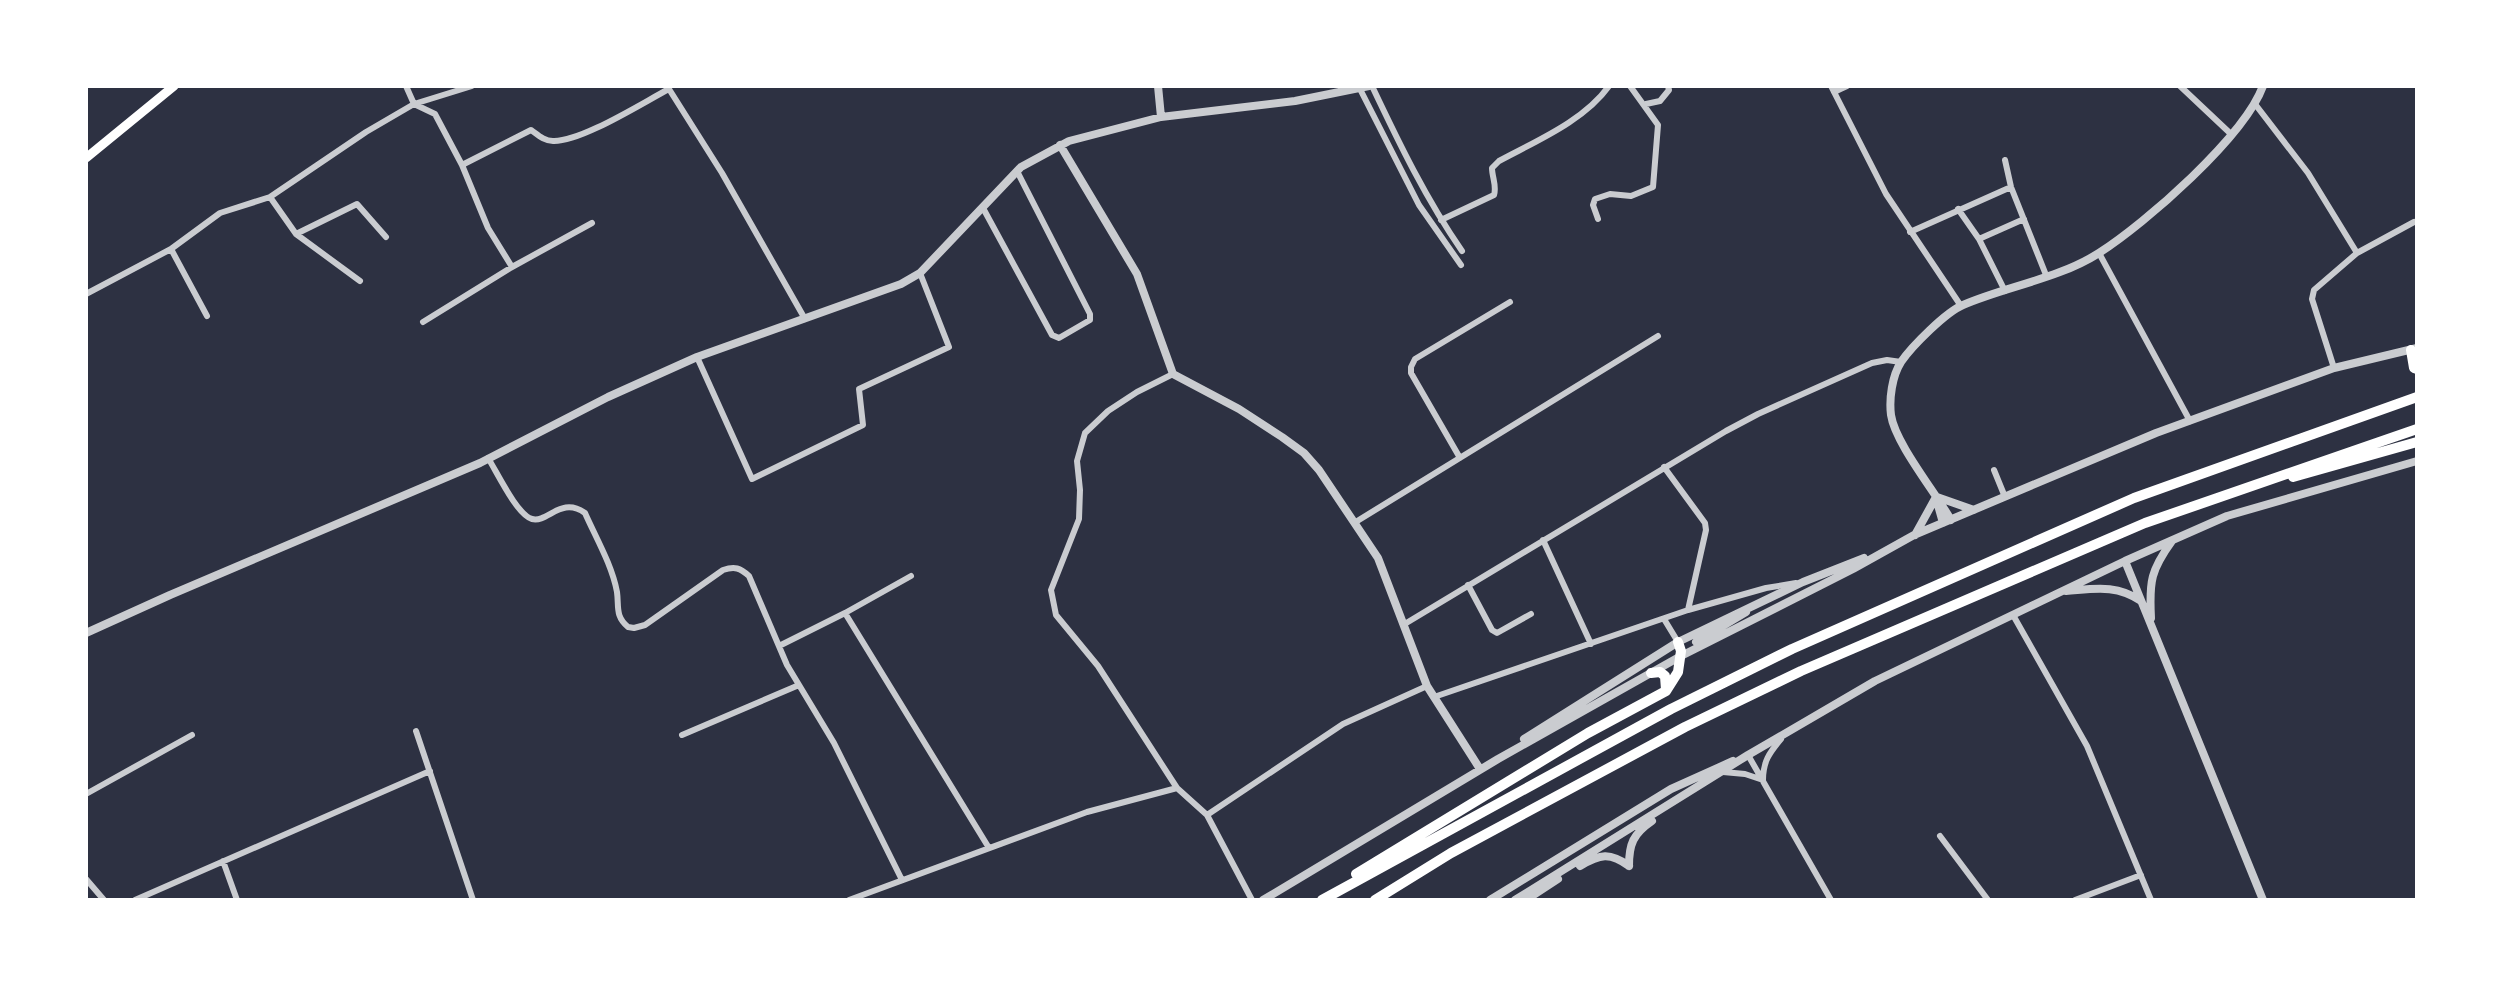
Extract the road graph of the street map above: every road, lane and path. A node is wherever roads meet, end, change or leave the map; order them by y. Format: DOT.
graph roads {
  1 [pos="174,86"];
  2 [pos="406,86"];
  3 [pos="472,86"];
  4 [pos="1158,86"];
  5 [pos="1609,86"];
  6 [pos="1630,86"];
  7 [pos="1668,86"];
  8 [pos="1847,86"];
  9 [pos="2180,86"];
  10 [pos="2263,86"];
  11 [pos="668,87"];
  12 [pos="1367,87"];
  13 [pos="1833,89"];
  14 [pos="414,104"];
  15 [pos="1646,104"];
  16 [pos="2255,104"];
  17 [pos="1161,117"];
  18 [pos="2232,135"];
  19 [pos="1060,145"];
  20 [pos="86,158"];
  21 [pos="2005,160"];
  22 [pos="462,165"];
  23 [pos="1017,171"];
  24 [pos="2011,187"];
  25 [pos="270,197"];
  26 [pos="983,208"];
  27 [pos="1958,209"];
  28 [pos="1598,219"];
  29 [pos="2024,219"];
  30 [pos="1441,220"];
  31 [pos="2414,222"];
  32 [pos="592,223"];
  33 [pos="1910,232"];
  34 [pos="296,234"];
  35 [pos="386,237"];
  36 [pos="1979,239"];
  37 [pos="171,249"];
  38 [pos="1462,251"];
  39 [pos="2099,253"];
  40 [pos="2357,253"];
  41 [pos="1461,265"];
  42 [pos="512,267"];
  43 [pos="920,273"];
  44 [pos="2046,275"];
  45 [pos="360,281"];
  46 [pos="2005,291"];
  47 [pos="86,294"];
  48 [pos="1510,302"];
  49 [pos="1961,306"];
  50 [pos="207,316"];
  51 [pos="805,319"];
  52 [pos="423,322"];
  53 [pos="1658,336"];
  54 [pos="2414,349"];
  55 [pos="697,357"];
  56 [pos="1901,362"];
  57 [pos="2334,368"];
  58 [pos="2417,369"];
  59 [pos="1173,374"];
  60 [pos="2417,397"];
  61 [pos="2190,421"];
  62 [pos="2417,429"];
  63 [pos="2417,442"];
  64 [pos="488,458"];
  65 [pos="1460,458"];
  66 [pos="2417,461"];
  67 [pos="1664,467"];
  68 [pos="1994,470"];
  69 [pos="2260,482"];
  70 [pos="1936,497"];
  71 [pos="2005,497"];
  72 [pos="1974,510"];
  73 [pos="1947,522"];
  74 [pos="1354,523"];
  75 [pos="1914,535"];
  76 [pos="1543,540"];
  77 [pos="2173,540"];
  78 [pos="1880,553"];
  79 [pos="2125,561"];
  80 [pos="911,576"];
  81 [pos="1803,582"];
  82 [pos="1468,585"];
  83 [pos="2061,592"];
  84 [pos="2141,601"];
  85 [pos="1688,610"];
  86 [pos="845,613"];
  87 [pos="1531,614"];
  88 [pos="2013,615"];
  89 [pos="1664,619"];
  90 [pos="1403,625"];
  91 [pos="2151,626"];
  92 [pos="86,633"];
  93 [pos="1591,644"];
  94 [pos="779,646"];
  95 [pos="1680,650"];
  96 [pos="1651,673"];
  97 [pos="799,685"];
  98 [pos="1427,686"];
  99 [pos="1666,691"];
  100 [pos="1434,697"];
  101 [pos="416,731"];
  102 [pos="1786,733"];
  103 [pos="192,735"];
  104 [pos="682,735"];
  105 [pos="1748,755"];
  106 [pos="1498,759"];
  107 [pos="1480,769"];
  108 [pos="430,771"];
  109 [pos="1722,772"];
  110 [pos="1763,780"];
  111 [pos="1177,788"];
  112 [pos="86,794"];
  113 [pos="1660,810"];
  114 [pos="1207,815"];
  115 [pos="1940,836"];
  116 [pos="989,848"];
  117 [pos="223,861"];
  118 [pos="2141,875"];
  119 [pos="86,879"];
  120 [pos="902,880"];
  121 [pos="1347,884"];
  122 [pos="104,900"];
  123 [pos="135,900"];
  124 [pos="237,900"];
  125 [pos="473,900"];
  126 [pos="849,900"];
  127 [pos="1252,900"];
  128 [pos="1263,900"];
  129 [pos="1322,900"];
  130 [pos="1375,900"];
  131 [pos="1490,900"];
  132 [pos="1515,900"];
  133 [pos="1526,900"];
  134 [pos="1831,900"];
  135 [pos="1988,900"];
  136 [pos="2075,900"];
  137 [pos="2151,900"];
  138 [pos="2263,900"];
  1 -- 20 [label="main road"];
  2 -- 14 [label="street"];
  3 -- 14 [label="street"];
  4 -- 17 [label="street"];
  5 -- 30 [label="street"];
  6 -- 15 [label="street"];
  7 -- 15 [label="street"];
  8 -- 13 [label="street"];
  9 -- 18 [label="street"];
  10 -- 16 [label="street"];
  11 -- 22 [label="street"];
  11 -- 51 [label="street"];
  12 -- 17 [label="street"];
  12 -- 30 [label="street"];
  12 -- 41 [label="street"];
  13 -- 33 [label="street"];
  14 -- 22 [label="street"];
  14 -- 25 [label="street"];
  15 -- 28 [label="street"];
  16 -- 18 [label="street"];
  16 -- 40 [label="street"];
  17 -- 19 [label="street"];
  18 -- 39 [label="street"];
  19 -- 23 [label="street"];
  19 -- 59 [label="street"];
  21 -- 24 [label="street"];
  22 -- 42 [label="street"];
  23 -- 26 [label="street"];
  23 -- 26 [label="street"];
  24 -- 27 [label="street"];
  24 -- 29 [label="street"];
  25 -- 34 [label="street"];
  25 -- 37 [label="street"];
  26 -- 43 [label="street"];
  27 -- 33 [label="street"];
  27 -- 36 [label="street"];
  29 -- 36 [label="street"];
  29 -- 44 [label="street"];
  30 -- 38 [label="street"];
  31 -- 40 [label="street"];
  32 -- 42 [label="street"];
  33 -- 49 [label="street"];
  34 -- 35 [label="street"];
  34 -- 45 [label="street"];
  36 -- 46 [label="street"];
  37 -- 47 [label="street"];
  37 -- 50 [label="street"];
  39 -- 44 [label="street"];
  39 -- 61 [label="street"];
  40 -- 57 [label="street"];
  42 -- 52 [label="street"];
  43 -- 51 [label="street"];
  43 -- 55 [label="street"];
  44 -- 46 [label="street"];
  46 -- 49 [label="street"];
  48 -- 65 [label="street"];
  49 -- 56 [label="street"];
  51 -- 55 [label="street"];
  53 -- 65 [label="street"];
  54 -- 57 [label="street"];
  54 -- 58 [label="highway"];
  55 -- 64 [label="street"];
  56 -- 67 [label="street"];
  56 -- 70 [label="street"];
  57 -- 61 [label="street"];
  59 -- 74 [label="street"];
  59 -- 111 [label="street"];
  60 -- 121 [label="highway"];
  61 -- 71 [label="street"];
  62 -- 69 [label="highway"];
  63 -- 69 [label="highway"];
  64 -- 92 [label="street"];
  64 -- 94 [label="street"];
  65 -- 74 [label="street"];
  66 -- 77 [label="street"];
  67 -- 76 [label="street"];
  67 -- 85 [label="street"];
  68 -- 71 [label="street"];
  69 -- 130 [label="highway"];
  70 -- 72 [label="street"];
  70 -- 73 [label="street"];
  70 -- 75 [label="street"];
  71 -- 72 [label="street"];
  72 -- 73 [label="street"];
  73 -- 75 [label="street"];
  74 -- 90 [label="street"];
  75 -- 78 [label="street"];
  76 -- 82 [label="street"];
  76 -- 93 [label="street"];
  77 -- 79 [label="street"];
  77 -- 91 [label="street"];
  78 -- 81 [label="street"];
  78 -- 95 [label="street"];
  79 -- 83 [label="street"];
  79 -- 84 [label="street"];
  80 -- 86 [label="street"];
  81 -- 85 [label="street"];
  81 -- 95 [label="street"];
  82 -- 87 [label="street"];
  82 -- 90 [label="street"];
  83 -- 84 [label="street"];
  83 -- 88 [label="street"];
  84 -- 91 [label="street"];
  85 -- 89 [label="street"];
  86 -- 94 [label="street"];
  86 -- 116 [label="street"];
  88 -- 102 [label="street"];
  88 -- 118 [label="street"];
  89 -- 93 [label="street"];
  89 -- 95 [label="street"];
  90 -- 98 [label="street"];
  91 -- 138 [label="street"];
  93 -- 100 [label="street"];
  94 -- 97 [label="street"];
  95 -- 96 [label="street"];
  95 -- 99 [label="highway"];
  95 -- 106 [label="street"];
  96 -- 99 [label="highway"];
  96 -- 106 [label="street"];
  97 -- 104 [label="street"];
  97 -- 120 [label="street"];
  98 -- 100 [label="street"];
  98 -- 114 [label="street"];
  99 -- 121 [label="highway"];
  100 -- 107 [label="street"];
  101 -- 108 [label="street"];
  102 -- 105 [label="street"];
  102 -- 110 [label="street"];
  103 -- 112 [label="street"];
  105 -- 109 [label="street"];
  105 -- 110 [label="street"];
  105 -- 131 [label="street"];
  106 -- 107 [label="street"];
  107 -- 128 [label="street"];
  108 -- 117 [label="street"];
  108 -- 125 [label="street"];
  109 -- 110 [label="street"];
  109 -- 113 [label="street"];
  110 -- 134 [label="street"];
  111 -- 114 [label="street"];
  111 -- 116 [label="street"];
  113 -- 132 [label="street"];
  113 -- 133 [label="street"];
  114 -- 127 [label="street"];
  115 -- 135 [label="street"];
  116 -- 120 [label="street"];
  117 -- 123 [label="street"];
  117 -- 124 [label="street"];
  118 -- 136 [label="street"];
  118 -- 137 [label="street"];
  119 -- 122 [label="street"];
  120 -- 126 [label="street"];
  121 -- 129 [label="highway"];
}
